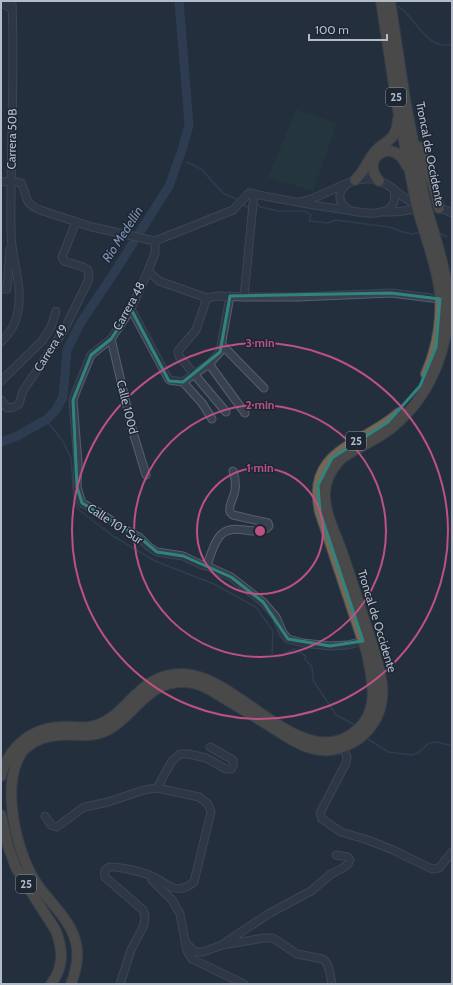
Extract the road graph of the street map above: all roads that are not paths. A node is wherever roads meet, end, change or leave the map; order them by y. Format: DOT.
graph roads {
  1 [pos="12,1"];
  2 [pos="380,1"];
  3 [pos="390,1"];
  4 [pos="1,2"];
  5 [pos="12,9"];
  6 [pos="401,70"];
  7 [pos="397,105"];
  8 [pos="409,170"];
  9 [pos="12,181"];
  10 [pos="379,181"];
  11 [pos="1,182"];
  12 [pos="351,183"];
  13 [pos="394,191"];
  14 [pos="418,193"];
  15 [pos="254,197"];
  16 [pos="292,202"];
  17 [pos="439,208"];
  18 [pos="349,210"];
  19 [pos="380,212"];
  20 [pos="423,212"];
  21 [pos="452,213"];
  22 [pos="76,222"];
  23 [pos="155,241"];
  24 [pos="11,245"];
  25 [pos="148,271"];
  26 [pos="1,289"];
  27 [pos="230,296"];
  28 [pos="244,297"];
  29 [pos="208,298"];
  30 [pos="440,300"];
  31 [pos="131,309"];
  32 [pos="56,311"];
  33 [pos="111,339"];
  34 [pos="42,341"];
  35 [pos="1,342"];
  36 [pos="222,345"];
  37 [pos="53,346"];
  38 [pos="209,364"];
  39 [pos="195,374"];
  40 [pos="1,381"];
  41 [pos="183,382"];
  42 [pos="264,388"];
  43 [pos="1,400"];
  44 [pos="226,412"];
  45 [pos="245,413"];
  46 [pos="212,419"];
  47 [pos="233,471"];
  48 [pos="146,475"];
  49 [pos="82,503"];
  50 [pos="207,566"];
  51 [pos="363,641"];
  52 [pos="210,747"];
  53 [pos="343,747"];
  54 [pos="1,776"];
  55 [pos="157,788"];
  56 [pos="45,816"];
  57 [pos="2,818"];
  58 [pos="452,852"];
  59 [pos="336,854"];
  60 [pos="150,875"];
  61 [pos="185,944"];
  62 [pos="222,945"];
  63 [pos="74,983"];
  64 [pos="51,984"];
  65 [pos="120,984"];
  66 [pos="244,984"];
  67 [pos="332,984"];
  1 -- 5 [label="street, Carrera 50B"];
  2 -- 7 [label="highway, Troncal de Occidente / 25"];
  3 -- 6 [label="highway, Troncal de Occidente / 25"];
  4 -- 5 [label="street"];
  5 -- 9 [label="street, Carrera 50B"];
  6 -- 14 [label="highway, Troncal de Occidente / 25"];
  6 -- 17 [label="highway"];
  7 -- 8 [label="highway, Troncal de Occidente / 25"];
  7 -- 12 [label="highway"];
  8 -- 10 [label="highway"];
  8 -- 14 [label="highway, Troncal de Occidente / 25"];
  9 -- 11 [label="street"];
  9 -- 22 [label="street"];
  9 -- 24 [label="street, Carrera 50B"];
  10 -- 12 [label="street"];
  10 -- 13 [label="street"];
  12 -- 16 [label="street"];
  12 -- 18 [label="street"];
  13 -- 19 [label="street"];
  13 -- 20 [label="street"];
  14 -- 20 [label="highway, Troncal de Occidente / 25, bridge"];
  15 -- 16 [label="street"];
  15 -- 23 [label="street"];
  15 -- 28 [label="street"];
  16 -- 18 [label="street"];
  17 -- 20 [label="street"];
  17 -- 21 [label="street"];
  18 -- 19 [label="street"];
  19 -- 20 [label="street"];
  20 -- 30 [label="highway, Troncal de Occidente / 25"];
  20 -- 53 [label="highway, Troncal de Occidente / 25"];
  22 -- 23 [label="street"];
  22 -- 37 [label="street, Carrera 49"];
  23 -- 25 [label="street, Carrera 48"];
  24 -- 26 [label="street"];
  24 -- 35 [label="street, Carrera 50B"];
  25 -- 29 [label="street"];
  25 -- 31 [label="street, Carrera 48"];
  27 -- 28 [label="street"];
  27 -- 29 [label="street"];
  27 -- 36 [label="street"];
  28 -- 30 [label="street"];
  29 -- 39 [label="street"];
  30 -- 51 [label="highway, Troncal de Occidente / 25"];
  31 -- 33 [label="street, Carrera 48"];
  31 -- 41 [label="street"];
  32 -- 34 [label="street, Carrera 49"];
  33 -- 48 [label="street, Calle 100d"];
  33 -- 49 [label="street, Carrera 48"];
  34 -- 37 [label="street"];
  34 -- 40 [label="street, Carrera 49"];
  36 -- 38 [label="street"];
  36 -- 42 [label="street"];
  37 -- 43 [label="street, Carrera 49"];
  38 -- 39 [label="street"];
  38 -- 45 [label="street"];
  39 -- 41 [label="street"];
  39 -- 44 [label="street"];
  41 -- 46 [label="street"];
  47 -- 50 [label="street"];
  49 -- 50 [label="street, Calle 101 Sur"];
  50 -- 51 [label="street"];
  51 -- 54 [label="highway, Troncal de Occidente / 25"];
  52 -- 55 [label="street"];
  53 -- 58 [label="street"];
  53 -- 63 [label="highway, Troncal de Occidente / 25"];
  55 -- 56 [label="street"];
  55 -- 60 [label="street"];
  57 -- 64 [label="highway, 25"];
  59 -- 62 [label="street"];
  60 -- 61 [label="street"];
  60 -- 65 [label="street"];
  61 -- 62 [label="street"];
  61 -- 66 [label="street"];
  62 -- 67 [label="street"];
}
